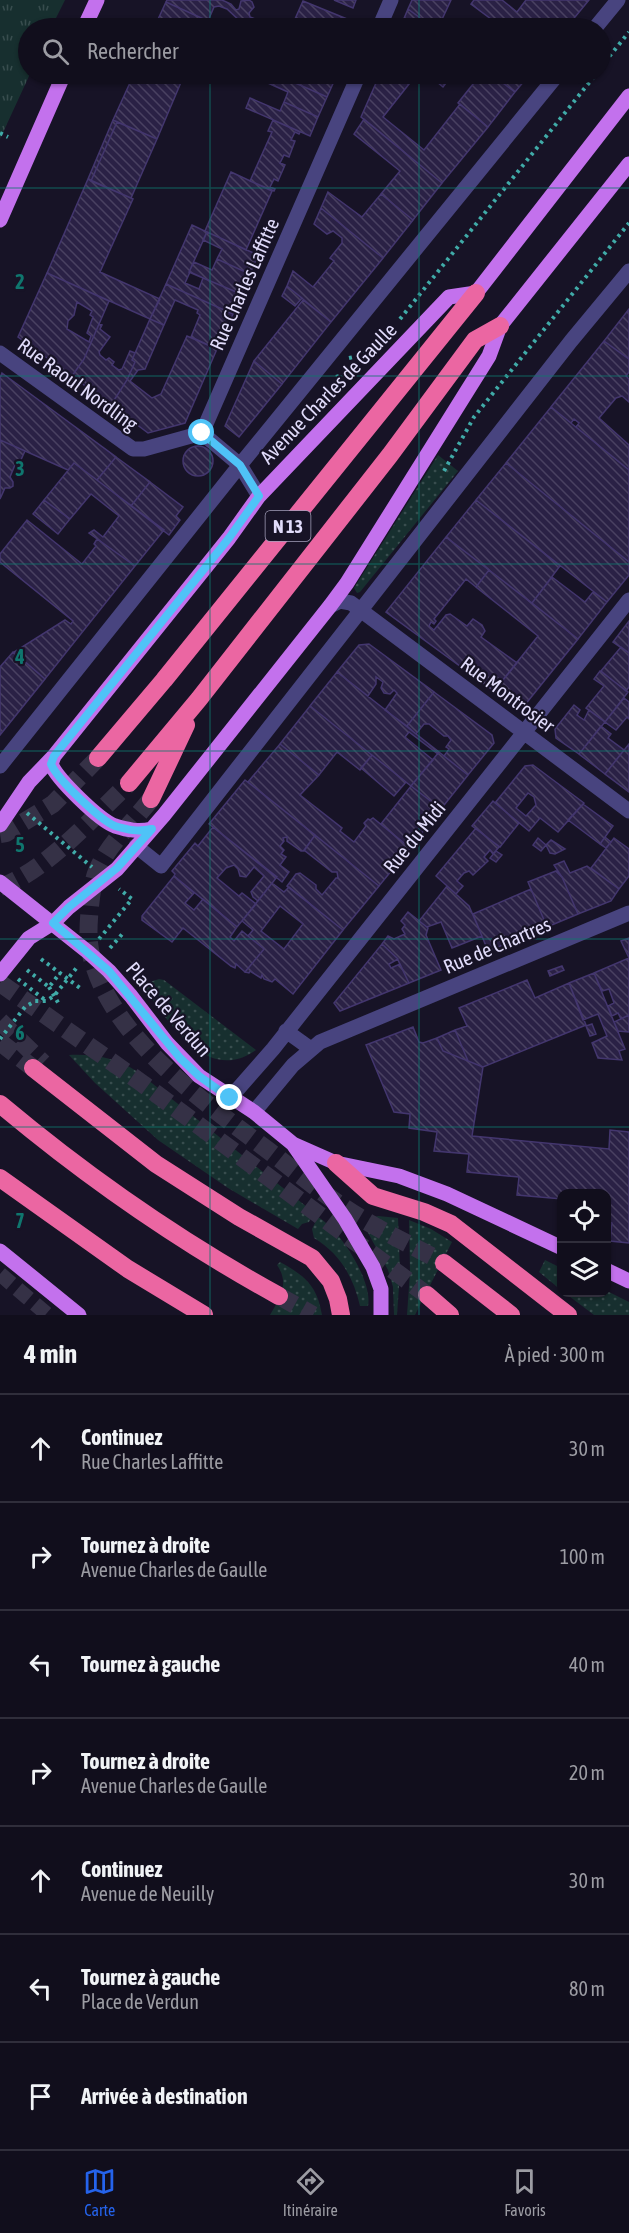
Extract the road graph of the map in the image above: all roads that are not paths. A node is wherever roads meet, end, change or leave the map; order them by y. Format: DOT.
graph roads {
  1 [pos="97,0"];
  2 [pos="391,0"];
  3 [pos="618,0"];
  4 [pos="89,18"];
  5 [pos="383,18"];
  6 [pos="603,18"];
  7 [pos="60,84"];
  8 [pos="355,84"];
  9 [pos="550,84"];
  10 [pos="629,96"];
  11 [pos="629,164"];
  12 [pos="0,220"];
  13 [pos="629,271"];
  14 [pos="476,293"];
  15 [pos="500,326"];
  16 [pos="0,353"];
  17 [pos="202,433"];
  18 [pos="240,465"];
  19 [pos="259,496"];
  20 [pos="629,600"];
  21 [pos="330,606"];
  22 [pos="361,610"];
  23 [pos="199,699"];
  24 [pos="525,732"];
  25 [pos="54,756"];
  26 [pos="98,758"];
  27 [pos="0,766"];
  28 [pos="129,783"];
  29 [pos="151,799"];
  30 [pos="629,811"];
  31 [pos="0,825"];
  32 [pos="152,829"];
  33 [pos="136,846"];
  34 [pos="0,882"];
  35 [pos="629,913"];
  36 [pos="53,923"];
  37 [pos="0,974"];
  38 [pos="286,1031"];
  39 [pos="311,1049"];
  40 [pos="38,1066"];
  41 [pos="230,1098"];
  42 [pos="0,1104"];
  43 [pos="254,1112"];
  44 [pos="293,1144"];
  45 [pos="336,1163"];
  46 [pos="0,1178"];
  47 [pos="557,1246"];
  48 [pos="0,1251"];
  49 [pos="444,1263"];
  50 [pos="611,1272"];
  51 [pos="629,1281"];
  52 [pos="427,1295"];
  53 [pos="279,1296"];
  54 [pos="80,1315"];
  55 [pos="204,1315"];
  56 [pos="341,1315"];
  57 [pos="381,1315"];
  58 [pos="450,1315"];
  59 [pos="511,1315"];
  60 [pos="568,1315"];
  1 -- 4 [label="main road"];
  2 -- 5 [label="street"];
  3 -- 6 [label="street"];
  7 -- 12 [label="main road"];
  8 -- 17 [label="street, Rue Charles Laffitte"];
  9 -- 18 [label="street, Avenue Charles de Gaulle"];
  10 -- 14 [label="main road, N 13"];
  11 -- 15 [label="main road, N 13"];
  13 -- 22 [label="street"];
  14 -- 19 [label="main road, Avenue Charles de Gaulle"];
  14 -- 26 [label="highway, N 13"];
  15 -- 21 [label="main road"];
  15 -- 23 [label="highway, N 13"];
  16 -- 17 [label="street, Rue Raoul Nordling"];
  17 -- 18 [label="street"];
  18 -- 19 [label="street"];
  18 -- 27 [label="street, Avenue Charles de Gaulle"];
  19 -- 25 [label="main road, Avenue Charles de Gaulle"];
  20 -- 24 [label="street, Rue du Midi"];
  21 -- 22 [label="street"];
  21 -- 32 [label="main road"];
  22 -- 24 [label="street, Rue Montrosier"];
  22 -- 33 [label="street"];
  23 -- 28 [label="highway, N 13"];
  23 -- 29 [label="highway"];
  24 -- 30 [label="street, Rue Montrosier"];
  24 -- 38 [label="street, Rue du Midi"];
  25 -- 31 [label="main road, Avenue Charles de Gaulle"];
  25 -- 32 [label="main road"];
  32 -- 33 [label="main road"];
  33 -- 36 [label="main road"];
  34 -- 36 [label="main road, Place de Verdun"];
  35 -- 39 [label="street, Rue de Chartres"];
  36 -- 37 [label="main road"];
  36 -- 41 [label="main road, Place de Verdun"];
  38 -- 39 [label="street"];
  38 -- 41 [label="street, Rue du Midi"];
  39 -- 43 [label="street, Rue de Chartres"];
  40 -- 56 [label="highway"];
  41 -- 43 [label="main road, Place de Verdun"];
  42 -- 53 [label="highway"];
  43 -- 44 [label="main road, Place de Verdun"];
  44 -- 45 [label="main road"];
  44 -- 57 [label="main road"];
  45 -- 47 [label="main road"];
  45 -- 60 [label="highway"];
  46 -- 55 [label="highway"];
  48 -- 54 [label="main road"];
  49 -- 59 [label="highway"];
  50 -- 51 [label="main road"];
  52 -- 58 [label="highway"];
}
